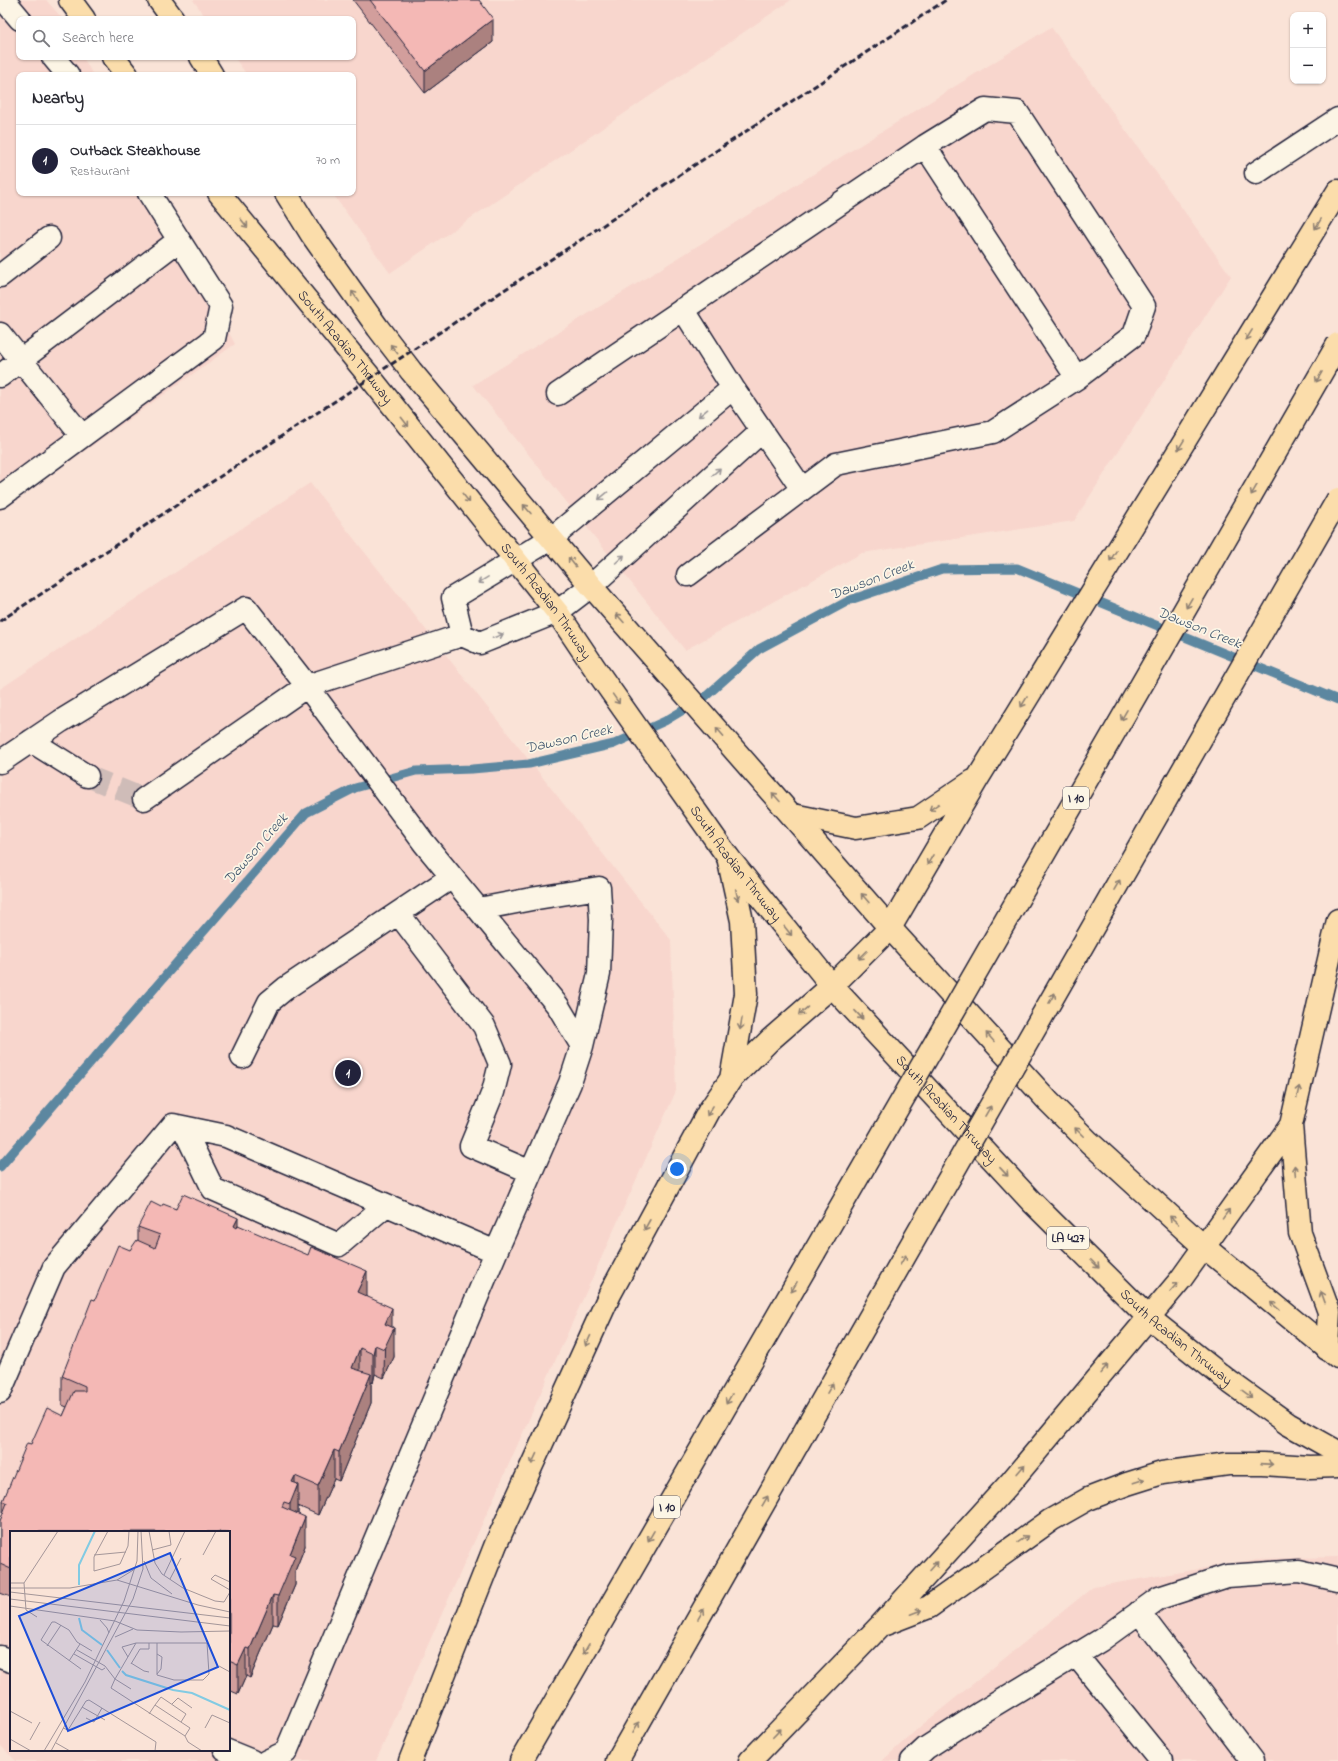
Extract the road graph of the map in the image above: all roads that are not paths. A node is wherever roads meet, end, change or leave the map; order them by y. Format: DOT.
graph roads {
  1 [pos="4,0"];
  2 [pos="70,0"];
  3 [pos="159,0"];
  4 [pos="17,16"];
  5 [pos="82,16"];
  6 [pos="171,16"];
  7 [pos="56,60"];
  8 [pos="203,60"];
  9 [pos="66,72"];
  10 [pos="210,72"];
  11 [pos="1338,119"];
  12 [pos="925,146"];
  13 [pos="1256,173"];
  14 [pos="1338,190"];
  15 [pos="151,196"];
  16 [pos="221,196"];
  17 [pos="288,196"];
  18 [pos="49,238"];
  19 [pos="179,240"];
  20 [pos="0,276"];
  21 [pos="683,309"];
  22 [pos="0,334"];
  23 [pos="1338,344"];
  24 [pos="21,360"];
  25 [pos="0,376"];
  26 [pos="1077,378"];
  27 [pos="733,388"];
  28 [pos="558,394"];
  29 [pos="762,431"];
  30 [pos="82,436"];
  31 [pos="802,489"];
  32 [pos="0,497"];
  33 [pos="1338,499"];
  34 [pos="552,538"];
  35 [pos="517,560"];
  36 [pos="688,575"];
  37 [pos="591,586"];
  38 [pos="557,612"];
  39 [pos="462,635"];
  40 [pos="307,686"];
  41 [pos="31,741"];
  42 [pos="0,762"];
  43 [pos="87,776"];
  44 [pos="978,778"];
  45 [pos="144,799"];
  46 [pos="793,815"];
  47 [pos="728,857"];
  48 [pos="452,877"];
  49 [pos="479,909"];
  50 [pos="398,913"];
  51 [pos="1338,920"];
  52 [pos="890,928"];
  53 [pos="832,986"];
  54 [pos="582,1046"];
  55 [pos="242,1057"];
  56 [pos="731,1079"];
  57 [pos="1290,1126"];
  58 [pos="183,1127"];
  59 [pos="531,1172"];
  60 [pos="386,1205"];
  61 [pos="1203,1246"];
  62 [pos="496,1252"];
  63 [pos="1148,1317"];
  64 [pos="1332,1353"];
  65 [pos="0,1392"];
  66 [pos="1338,1452"];
  67 [pos="1338,1466"];
  68 [pos="1338,1580"];
  69 [pos="1139,1612"];
  70 [pos="880,1626"];
  71 [pos="1076,1655"];
  72 [pos="0,1657"];
  73 [pos="10,1661"];
  74 [pos="227,1751"];
  75 [pos="252,1761"];
  76 [pos="268,1761"];
  77 [pos="410,1761"];
  78 [pos="521,1761"];
  79 [pos="617,1761"];
  80 [pos="750,1761"];
  81 [pos="912,1761"];
  82 [pos="1162,1761"];
  83 [pos="1252,1761"];
  1 -- 4 [label="street"];
  2 -- 5 [label="main road"];
  3 -- 6 [label="main road"];
  7 -- 9 [label="street"];
  8 -- 10 [label="main road"];
  11 -- 13 [label="street"];
  12 -- 21 [label="street"];
  12 -- 26 [label="street"];
  12 -- 26 [label="street"];
  14 -- 44 [label="main road, one-way"];
  15 -- 19 [label="street"];
  16 -- 35 [label="main road, South Acadian Thruway / LA 427, one-way"];
  34 -- 17 [label="main road, one-way"];
  18 -- 20 [label="street"];
  19 -- 24 [label="street"];
  19 -- 30 [label="street"];
  21 -- 27 [label="street"];
  21 -- 28 [label="street"];
  22 -- 24 [label="street"];
  23 -- 78 [label="main road, I 10, one-way, bridge"];
  24 -- 25 [label="street"];
  24 -- 30 [label="street"];
  26 -- 31 [label="street"];
  27 -- 29 [label="street"];
  27 -- 34 [label="street, one-way"];
  29 -- 31 [label="street"];
  37 -- 29 [label="street, one-way"];
  30 -- 32 [label="street"];
  31 -- 36 [label="street"];
  79 -- 33 [label="main road, one-way, bridge"];
  34 -- 35 [label="street"];
  37 -- 34 [label="main road, one-way"];
  35 -- 38 [label="main road, South Acadian Thruway / LA 427"];
  35 -- 39 [label="street, one-way"];
  37 -- 38 [label="street"];
  46 -- 37 [label="main road, one-way"];
  39 -- 38 [label="street, one-way"];
  38 -- 47 [label="main road, South Acadian Thruway / LA 427, one-way"];
  39 -- 40 [label="street"];
  40 -- 41 [label="street"];
  40 -- 45 [label="street"];
  40 -- 48 [label="street"];
  41 -- 42 [label="street"];
  41 -- 43 [label="street"];
  44 -- 46 [label="main road, one-way"];
  44 -- 52 [label="main road, one-way"];
  52 -- 46 [label="main road, one-way"];
  47 -- 53 [label="main road, South Acadian Thruway / LA 427, one-way"];
  47 -- 56 [label="main road, one-way"];
  48 -- 49 [label="street"];
  48 -- 50 [label="street"];
  49 -- 54 [label="street"];
  49 -- 54 [label="street"];
  50 -- 55 [label="street"];
  50 -- 59 [label="street"];
  57 -- 51 [label="main road, one-way"];
  52 -- 53 [label="main road, one-way"];
  61 -- 52 [label="main road, one-way"];
  53 -- 56 [label="main road, one-way"];
  53 -- 63 [label="main road, South Acadian Thruway / LA 427, one-way"];
  54 -- 59 [label="street"];
  56 -- 77 [label="main road, one-way"];
  61 -- 57 [label="main road, one-way"];
  64 -- 57 [label="main road, one-way"];
  58 -- 60 [label="street"];
  58 -- 60 [label="street"];
  58 -- 65 [label="street"];
  59 -- 62 [label="street"];
  60 -- 62 [label="street"];
  63 -- 61 [label="main road, one-way"];
  64 -- 61 [label="main road, one-way"];
  62 -- 76 [label="street"];
  63 -- 66 [label="main road, South Acadian Thruway / LA 427, one-way"];
  70 -- 63 [label="main road, one-way"];
  70 -- 67 [label="main road, one-way"];
  68 -- 69 [label="street"];
  69 -- 71 [label="street"];
  69 -- 83 [label="street"];
  80 -- 70 [label="main road, one-way"];
  71 -- 81 [label="street"];
  71 -- 82 [label="street"];
  72 -- 73 [label="street"];
  74 -- 75 [label="street"];
}
